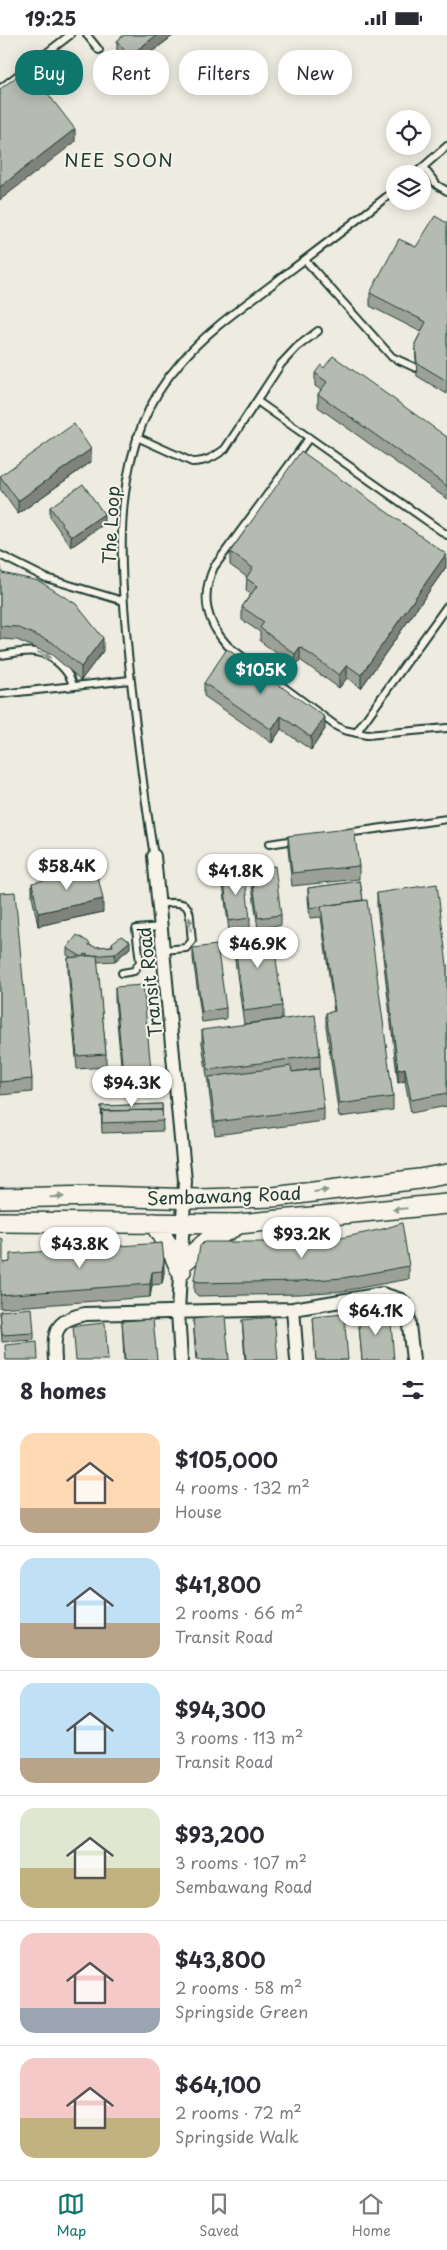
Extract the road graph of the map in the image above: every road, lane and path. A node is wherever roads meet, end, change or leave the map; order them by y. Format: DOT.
graph roads {
  1 [pos="70,35"];
  2 [pos="91,37"];
  3 [pos="99,50"];
  4 [pos="0,89"];
  5 [pos="447,146"];
  6 [pos="425,165"];
  7 [pos="431,177"];
  8 [pos="447,191"];
  9 [pos="386,197"];
  10 [pos="305,260"];
  11 [pos="318,331"];
  12 [pos="416,368"];
  13 [pos="257,401"];
  14 [pos="137,437"];
  15 [pos="309,438"];
  16 [pos="447,535"];
  17 [pos="0,555"];
  18 [pos="123,601"];
  19 [pos="447,607"];
  20 [pos="0,655"];
  21 [pos="130,680"];
  22 [pos="73,686"];
  23 [pos="0,694"];
  24 [pos="447,728"];
  25 [pos="356,733"];
  26 [pos="447,819"];
  27 [pos="338,834"];
  28 [pos="298,840"];
  29 [pos="269,844"];
  30 [pos="154,856"];
  31 [pos="159,904"];
  32 [pos="161,927"];
  33 [pos="163,950"];
  34 [pos="122,973"];
  35 [pos="447,1174"];
  36 [pos="0,1198"];
  37 [pos="185,1198"];
  38 [pos="447,1204"];
  39 [pos="0,1222"];
  40 [pos="154,1223"];
  41 [pos="184,1224"];
  42 [pos="238,1224"];
  43 [pos="181,1268"];
  44 [pos="294,1309"];
  45 [pos="178,1312"];
  46 [pos="55,1360"];
  47 [pos="181,1360"];
  48 [pos="297,1360"];
  49 [pos="413,1360"];
  1 -- 4 [label="lane"];
  2 -- 3 [label="lane"];
  5 -- 6 [label="lane"];
  7 -- 8 [label="lane"];
  9 -- 10 [label="lane, The Loop"];
  10 -- 12 [label="lane"];
  10 -- 14 [label="lane, The Loop"];
  11 -- 13 [label="lane"];
  13 -- 14 [label="lane"];
  13 -- 15 [label="lane"];
  14 -- 18 [label="lane, The Loop"];
  15 -- 16 [label="lane"];
  15 -- 25 [label="lane"];
  17 -- 18 [label="lane"];
  18 -- 21 [label="lane, The Loop"];
  19 -- 25 [label="lane"];
  20 -- 22 [label="lane, one-way"];
  21 -- 22 [label="lane"];
  21 -- 30 [label="lane, The Loop"];
  22 -- 23 [label="lane"];
  24 -- 25 [label="lane"];
  26 -- 27 [label="lane"];
  28 -- 29 [label="lane"];
  30 -- 31 [label="street, Transit Road"];
  31 -- 32 [label="street, Transit Road"];
  33 -- 31 [label="lane, one-way"];
  32 -- 33 [label="street, Transit Road"];
  32 -- 34 [label="lane"];
  33 -- 37 [label="street, Transit Road"];
  37 -- 35 [label="main road, Sembawang Road, one-way"];
  36 -- 37 [label="main road, Sembawang Road, one-way"];
  37 -- 41 [label="street, Transit Road"];
  38 -- 42 [label="main road, Sembawang Road, one-way"];
  39 -- 40 [label="main road, Sembawang Road"];
  40 -- 41 [label="main road, Sembawang Road"];
  40 -- 43 [label="main road"];
  41 -- 42 [label="main road, Sembawang Road"];
  41 -- 43 [label="street, Transit Road"];
  42 -- 43 [label="main road"];
  43 -- 45 [label="street, Transit Road"];
  44 -- 45 [label="street"];
  44 -- 48 [label="street"];
  44 -- 49 [label="street"];
  45 -- 46 [label="street"];
  45 -- 47 [label="street, Transit Road"];
}
